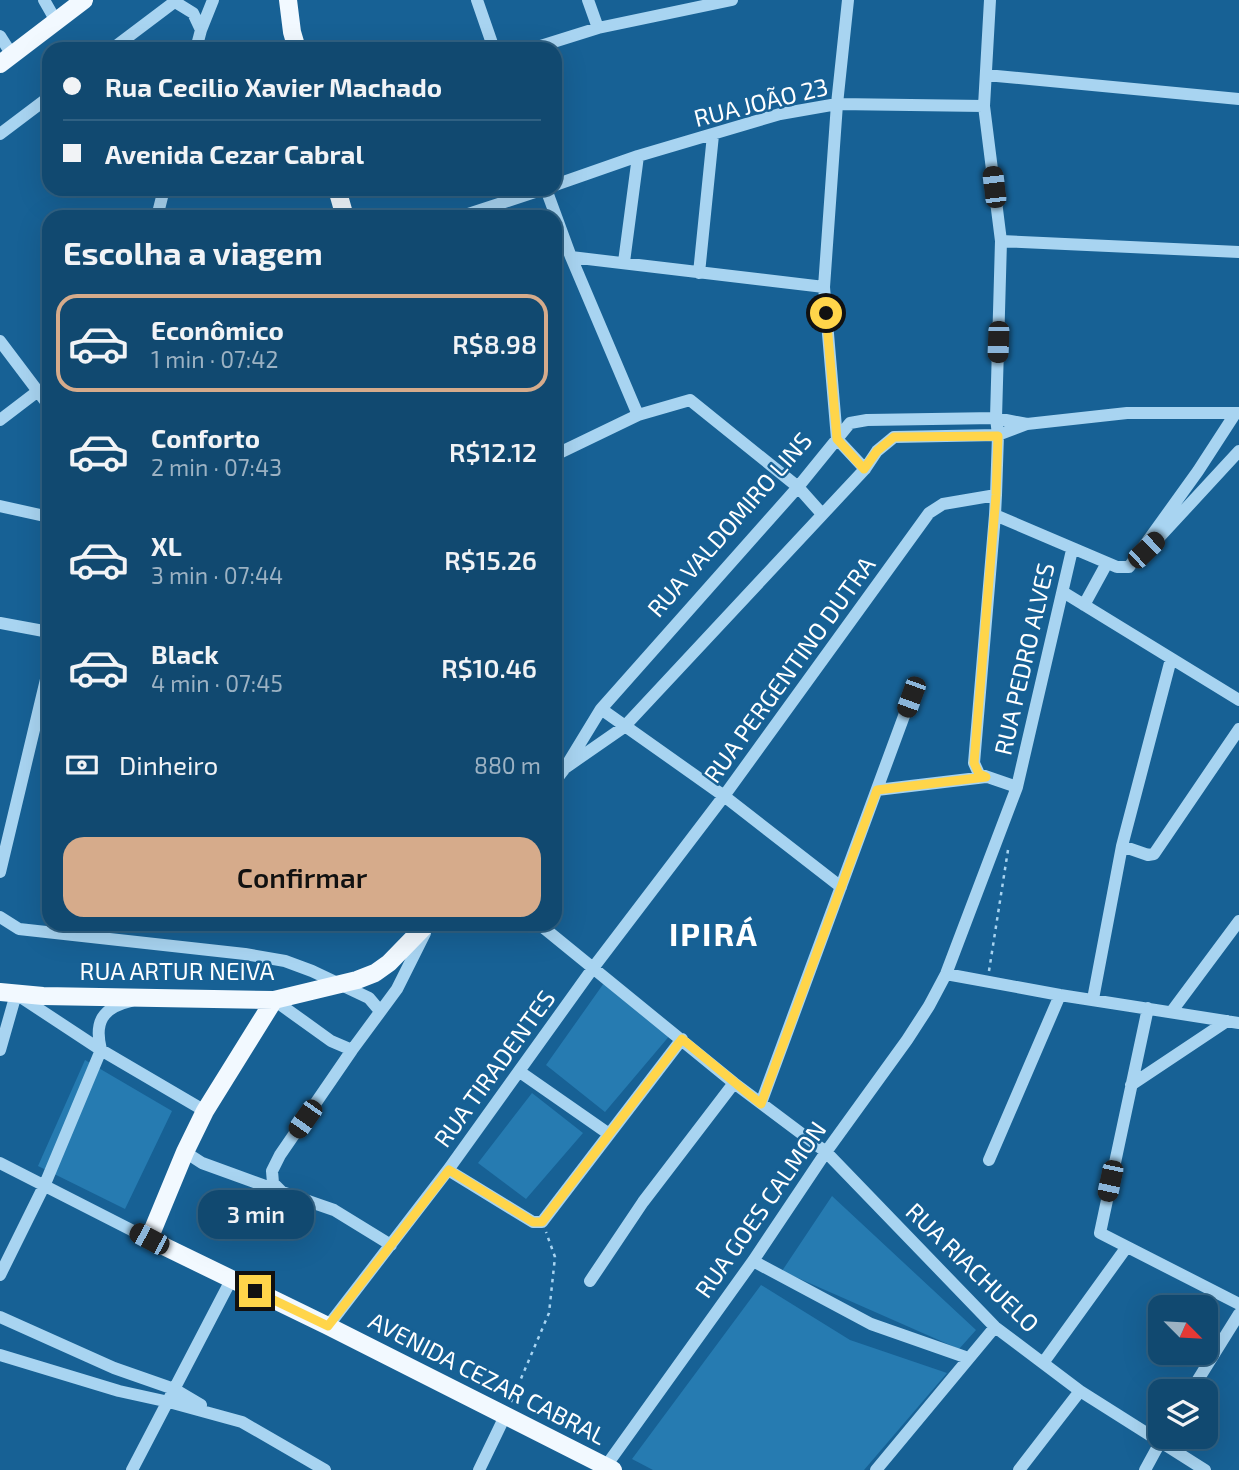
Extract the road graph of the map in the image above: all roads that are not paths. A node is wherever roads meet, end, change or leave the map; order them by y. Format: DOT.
graph roads {
  1 [pos="44,0"];
  2 [pos="84,0"];
  3 [pos="212,0"];
  4 [pos="277,0"];
  5 [pos="288,0"];
  6 [pos="477,0"];
  7 [pos="588,0"];
  8 [pos="732,0"];
  9 [pos="848,0"];
  10 [pos="990,0"];
  11 [pos="176,1"];
  12 [pos="695,3"];
  13 [pos="57,21"];
  14 [pos="598,29"];
  15 [pos="201,30"];
  16 [pos="0,36"];
  17 [pos="294,41"];
  18 [pos="121,42"];
  19 [pos="198,42"];
  20 [pos="492,42"];
  21 [pos="554,42"];
  22 [pos="6,60"];
  23 [pos="986,75"];
  24 [pos="1239,99"];
  25 [pos="42,102"];
  26 [pos="837,104"];
  27 [pos="984,106"];
  28 [pos="0,134"];
  29 [pos="713,135"];
  30 [pos="638,156"];
  31 [pos="562,183"];
  32 [pos="524,196"];
  33 [pos="480,210"];
  34 [pos="562,233"];
  35 [pos="1001,241"];
  36 [pos="1239,252"];
  37 [pos="571,257"];
  38 [pos="624,262"];
  39 [pos="699,273"];
  40 [pos="824,287"];
  41 [pos="0,341"];
  42 [pos="38,391"];
  43 [pos="42,396"];
  44 [pos="1237,414"];
  45 [pos="638,415"];
  46 [pos="996,418"];
  47 [pos="0,420"];
  48 [pos="1027,424"];
  49 [pos="998,436"];
  50 [pos="837,439"];
  51 [pos="1239,451"];
  52 [pos="562,452"];
  53 [pos="864,469"];
  54 [pos="798,487"];
  55 [pos="996,495"];
  56 [pos="0,506"];
  57 [pos="822,514"];
  58 [pos="995,514"];
  59 [pos="42,515"];
  60 [pos="1072,550"];
  61 [pos="1134,562"];
  62 [pos="1107,563"];
  63 [pos="1063,592"];
  64 [pos="1084,605"];
  65 [pos="0,623"];
  66 [pos="42,631"];
  67 [pos="1171,659"];
  68 [pos="42,696"];
  69 [pos="911,697"];
  70 [pos="1239,700"];
  71 [pos="601,709"];
  72 [pos="624,727"];
  73 [pos="1239,729"];
  74 [pos="565,768"];
  75 [pos="562,772"];
  76 [pos="986,777"];
  77 [pos="1017,787"];
  78 [pos="877,790"];
  79 [pos="724,796"];
  80 [pos="1122,846"];
  81 [pos="0,872"];
  82 [pos="841,887"];
  83 [pos="0,917"];
  84 [pos="1239,921"];
  85 [pos="421,931"];
  86 [pos="426,931"];
  87 [pos="548,931"];
  88 [pos="593,968"];
  89 [pos="946,974"];
  90 [pos="337,983"];
  91 [pos="8,993"];
  92 [pos="1060,995"];
  93 [pos="142,998"];
  94 [pos="1093,999"];
  95 [pos="274,1000"];
  96 [pos="1148,1009"];
  97 [pos="380,1011"];
  98 [pos="1172,1011"];
  99 [pos="1233,1022"];
  100 [pos="682,1039"];
  101 [pos="0,1050"];
  102 [pos="101,1050"];
  103 [pos="352,1050"];
  104 [pos="520,1072"];
  105 [pos="734,1083"];
  106 [pos="1131,1084"];
  107 [pos="761,1104"];
  108 [pos="205,1111"];
  109 [pos="609,1134"];
  110 [pos="185,1152"];
  111 [pos="826,1152"];
  112 [pos="989,1160"];
  113 [pos="0,1163"];
  114 [pos="449,1170"];
  115 [pos="45,1184"];
  116 [pos="282,1192"];
  117 [pos="149,1239"];
  118 [pos="391,1245"];
  119 [pos="1126,1248"];
  120 [pos="753,1261"];
  121 [pos="0,1275"];
  122 [pos="230,1280"];
  123 [pos="590,1281"];
  124 [pos="1239,1304"];
  125 [pos="1239,1314"];
  126 [pos="0,1317"];
  127 [pos="328,1326"];
  128 [pos="995,1327"];
  129 [pos="0,1355"];
  130 [pos="968,1358"];
  131 [pos="1043,1363"];
  132 [pos="1198,1379"];
  133 [pos="1080,1391"];
  134 [pos="172,1396"];
  135 [pos="505,1416"];
  136 [pos="1148,1431"];
  137 [pos="1157,1449"];
  138 [pos="1176,1449"];
  139 [pos="609,1468"];
  140 [pos="132,1470"];
  141 [pos="325,1470"];
  142 [pos="479,1470"];
  143 [pos="876,1470"];
  144 [pos="1019,1470"];
  145 [pos="1145,1470"];
  146 [pos="1205,1470"];
  1 -- 13 [label="street"];
  2 -- 13 [label="main road"];
  3 -- 15 [label="street"];
  4 -- 17 [label="main road"];
  5 -- 17 [label="main road"];
  6 -- 20 [label="street"];
  7 -- 14 [label="street"];
  8 -- 12 [label="street"];
  9 -- 26 [label="street"];
  10 -- 23 [label="street"];
  11 -- 15 [label="street"];
  11 -- 18 [label="street"];
  12 -- 14 [label="street"];
  13 -- 22 [label="main road"];
  14 -- 21 [label="street"];
  15 -- 19 [label="street"];
  16 -- 22 [label="street"];
  23 -- 24 [label="street"];
  23 -- 27 [label="street"];
  25 -- 28 [label="street"];
  26 -- 27 [label="street, RUA JOÃO 23"];
  26 -- 29 [label="street, RUA JOÃO 23"];
  26 -- 40 [label="street"];
  27 -- 35 [label="street"];
  29 -- 30 [label="street, RUA JOÃO 23"];
  29 -- 39 [label="street"];
  30 -- 31 [label="street, RUA JOÃO 23"];
  30 -- 38 [label="street"];
  32 -- 33 [label="street"];
  34 -- 37 [label="street"];
  35 -- 36 [label="street"];
  35 -- 46 [label="street"];
  37 -- 38 [label="street"];
  37 -- 45 [label="street"];
  38 -- 39 [label="street"];
  39 -- 40 [label="street"];
  40 -- 50 [label="street"];
  41 -- 42 [label="street"];
  42 -- 43 [label="street"];
  42 -- 47 [label="street"];
  44 -- 48 [label="street, RUA VALDOMIRO LINS"];
  44 -- 61 [label="street"];
  45 -- 52 [label="street"];
  45 -- 54 [label="street"];
  46 -- 48 [label="street, RUA VALDOMIRO LINS"];
  46 -- 49 [label="street"];
  46 -- 50 [label="street, RUA VALDOMIRO LINS"];
  48 -- 49 [label="street, RUA VALDOMIRO LINS"];
  49 -- 53 [label="street, RUA VALDOMIRO LINS"];
  49 -- 55 [label="street"];
  50 -- 53 [label="street"];
  50 -- 54 [label="street, RUA VALDOMIRO LINS"];
  51 -- 61 [label="street"];
  53 -- 57 [label="street, RUA VALDOMIRO LINS"];
  54 -- 57 [label="street"];
  54 -- 71 [label="street, RUA VALDOMIRO LINS"];
  55 -- 58 [label="street"];
  55 -- 79 [label="street, RUA PERGENTINO DUTRA"];
  56 -- 59 [label="street"];
  57 -- 72 [label="street, RUA VALDOMIRO LINS"];
  58 -- 60 [label="street"];
  58 -- 76 [label="street"];
  60 -- 62 [label="street"];
  60 -- 63 [label="street, RUA PEDRO ALVES"];
  61 -- 62 [label="street"];
  62 -- 64 [label="street"];
  63 -- 64 [label="street"];
  63 -- 77 [label="street, RUA PEDRO ALVES"];
  64 -- 67 [label="street"];
  65 -- 66 [label="street"];
  67 -- 70 [label="street"];
  67 -- 80 [label="street"];
  68 -- 81 [label="street"];
  69 -- 78 [label="street"];
  71 -- 72 [label="street"];
  71 -- 74 [label="street, RUA VALDOMIRO LINS"];
  72 -- 74 [label="street, RUA VALDOMIRO LINS"];
  72 -- 79 [label="street"];
  73 -- 80 [label="street"];
  74 -- 75 [label="street, RUA VALDOMIRO LINS"];
  76 -- 77 [label="street"];
  76 -- 78 [label="street"];
  77 -- 89 [label="street, RUA PEDRO ALVES"];
  78 -- 82 [label="street"];
  79 -- 82 [label="street"];
  79 -- 88 [label="street, RUA PERGENTINO DUTRA"];
  80 -- 94 [label="street"];
  82 -- 107 [label="street"];
  83 -- 90 [label="street"];
  84 -- 98 [label="street"];
  85 -- 90 [label="main road, RUA ARTUR NEIVA"];
  86 -- 97 [label="street"];
  87 -- 88 [label="street, RUA RIACHUELO"];
  88 -- 100 [label="street, RUA RIACHUELO"];
  88 -- 104 [label="street, RUA TIRADENTES"];
  89 -- 92 [label="street"];
  89 -- 111 [label="street, RUA GOES CALMON"];
  90 -- 95 [label="main road, RUA ARTUR NEIVA"];
  90 -- 97 [label="street"];
  91 -- 93 [label="main road, RUA ARTUR NEIVA"];
  91 -- 101 [label="street"];
  91 -- 102 [label="street"];
  92 -- 94 [label="street"];
  92 -- 112 [label="street"];
  93 -- 95 [label="main road, RUA ARTUR NEIVA"];
  93 -- 102 [label="street"];
  94 -- 96 [label="street"];
  95 -- 103 [label="street"];
  95 -- 108 [label="main road"];
  96 -- 98 [label="street"];
  96 -- 106 [label="street"];
  97 -- 103 [label="street"];
  98 -- 99 [label="street"];
  99 -- 106 [label="street"];
  100 -- 105 [label="street, RUA RIACHUELO"];
  100 -- 109 [label="street"];
  102 -- 108 [label="street"];
  102 -- 115 [label="street"];
  103 -- 116 [label="street"];
  104 -- 109 [label="street"];
  104 -- 114 [label="street, RUA TIRADENTES"];
  105 -- 107 [label="street, RUA RIACHUELO"];
  105 -- 123 [label="street"];
  106 -- 119 [label="street"];
  107 -- 111 [label="street, RUA RIACHUELO"];
  108 -- 110 [label="main road"];
  109 -- 114 [label="street"];
  110 -- 116 [label="street"];
  110 -- 117 [label="main road"];
  111 -- 120 [label="street, RUA GOES CALMON"];
  111 -- 128 [label="street, RUA RIACHUELO"];
  113 -- 115 [label="street, AVENIDA CEZAR CABRAL"];
  114 -- 118 [label="street, RUA TIRADENTES"];
  115 -- 117 [label="street, AVENIDA CEZAR CABRAL"];
  115 -- 121 [label="street"];
  116 -- 118 [label="street"];
  117 -- 122 [label="main road, AVENIDA CEZAR CABRAL"];
  118 -- 127 [label="street, RUA TIRADENTES"];
  119 -- 124 [label="street"];
  119 -- 131 [label="street"];
  120 -- 130 [label="street"];
  120 -- 139 [label="street, RUA GOES CALMON"];
  122 -- 127 [label="main road, AVENIDA CEZAR CABRAL"];
  122 -- 134 [label="street"];
  125 -- 132 [label="street"];
  126 -- 134 [label="street"];
  127 -- 135 [label="main road, AVENIDA CEZAR CABRAL"];
  128 -- 130 [label="street"];
  128 -- 131 [label="street, RUA RIACHUELO"];
  129 -- 134 [label="street"];
  130 -- 143 [label="street"];
  131 -- 133 [label="street, RUA RIACHUELO"];
  133 -- 136 [label="street, RUA RIACHUELO"];
  133 -- 144 [label="street"];
  134 -- 140 [label="street"];
  134 -- 141 [label="street"];
  135 -- 139 [label="main road, AVENIDA CEZAR CABRAL"];
  135 -- 142 [label="street"];
  137 -- 145 [label="street"];
  138 -- 146 [label="street, RUA RIACHUELO"];
}
